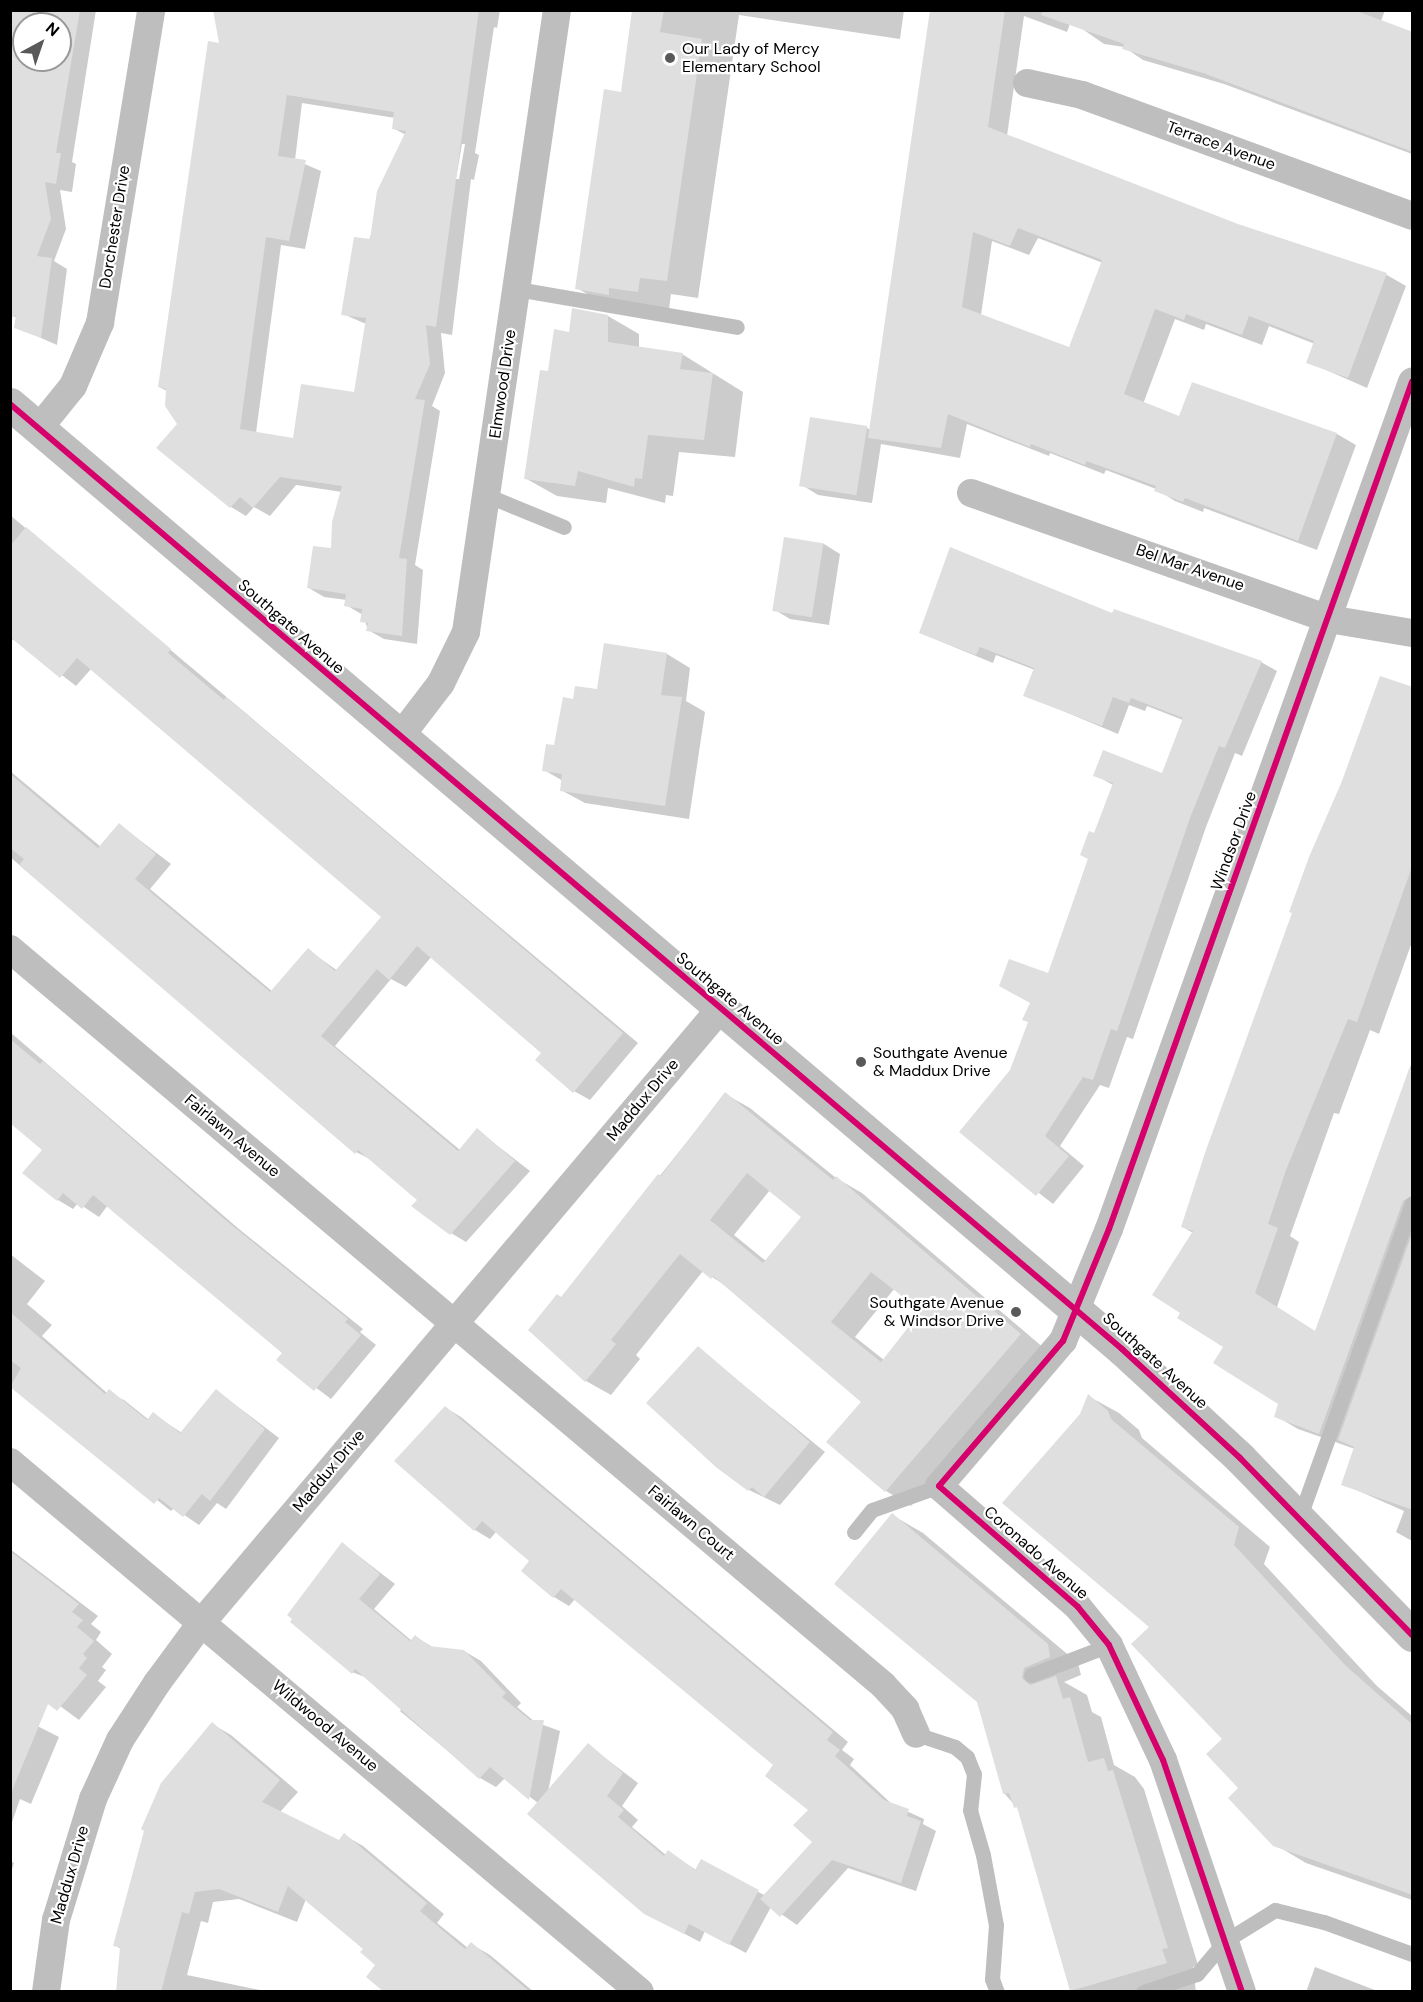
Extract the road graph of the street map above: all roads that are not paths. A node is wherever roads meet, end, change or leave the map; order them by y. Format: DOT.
graph roads {
  1 [pos="151,10"];
  2 [pos="557,10"];
  3 [pos="1027,83"];
  4 [pos="1413,216"];
  5 [pos="517,288"];
  6 [pos="737,327"];
  7 [pos="1413,382"];
  8 [pos="10,404"];
  9 [pos="39,429"];
  10 [pos="970,493"];
  11 [pos="486,495"];
  12 [pos="564,527"];
  13 [pos="1329,618"];
  14 [pos="1413,633"];
  15 [pos="399,738"];
  16 [pos="10,949"];
  17 [pos="720,1009"];
  18 [pos="1413,1204"];
  19 [pos="1074,1307"];
  20 [pos="453,1323"];
  21 [pos="10,1462"];
  22 [pos="939,1486"];
  23 [pos="1299,1519"];
  24 [pos="854,1532"];
  25 [pos="202,1622"];
  26 [pos="1413,1635"];
  27 [pos="1109,1646"];
  28 [pos="1031,1675"];
  29 [pos="916,1734"];
  30 [pos="1225,1941"];
  31 [pos="1413,1954"];
  32 [pos="46,1992"];
  33 [pos="640,1992"];
  34 [pos="997,1992"];
  35 [pos="1143,1992"];
  36 [pos="1242,1992"];
  1 -- 9 [label="street, Dorchester Drive"];
  2 -- 5 [label="street, Elmwood Drive"];
  3 -- 4 [label="street, Terrace Avenue"];
  5 -- 6 [label="lane"];
  5 -- 11 [label="street, Elmwood Drive"];
  7 -- 13 [label="street, Windsor Drive"];
  8 -- 9 [label="street, Southgate Avenue"];
  9 -- 15 [label="street, Southgate Avenue"];
  10 -- 13 [label="street, Bel Mar Avenue"];
  11 -- 12 [label="lane"];
  11 -- 15 [label="street, Elmwood Drive"];
  13 -- 14 [label="street, Bel Mar Avenue"];
  13 -- 19 [label="street, Windsor Drive"];
  15 -- 17 [label="street, Southgate Avenue"];
  16 -- 20 [label="street, Fairlawn Avenue"];
  17 -- 19 [label="street, Southgate Avenue"];
  17 -- 20 [label="street, Maddux Drive"];
  18 -- 23 [label="lane"];
  19 -- 22 [label="street"];
  19 -- 23 [label="street, Southgate Avenue"];
  20 -- 25 [label="street, Maddux Drive"];
  20 -- 29 [label="street, Fairlawn Court"];
  21 -- 25 [label="street, Wildwood Avenue"];
  22 -- 24 [label="lane"];
  22 -- 27 [label="street, Coronado Avenue"];
  23 -- 26 [label="street, Southgate Avenue"];
  25 -- 32 [label="street, Maddux Drive"];
  25 -- 33 [label="street, Wildwood Avenue"];
  27 -- 28 [label="lane"];
  27 -- 30 [label="street, Coronado Avenue"];
  29 -- 34 [label="lane"];
  30 -- 31 [label="lane"];
  30 -- 35 [label="lane"];
  30 -- 36 [label="street, Coronado Avenue"];
}
